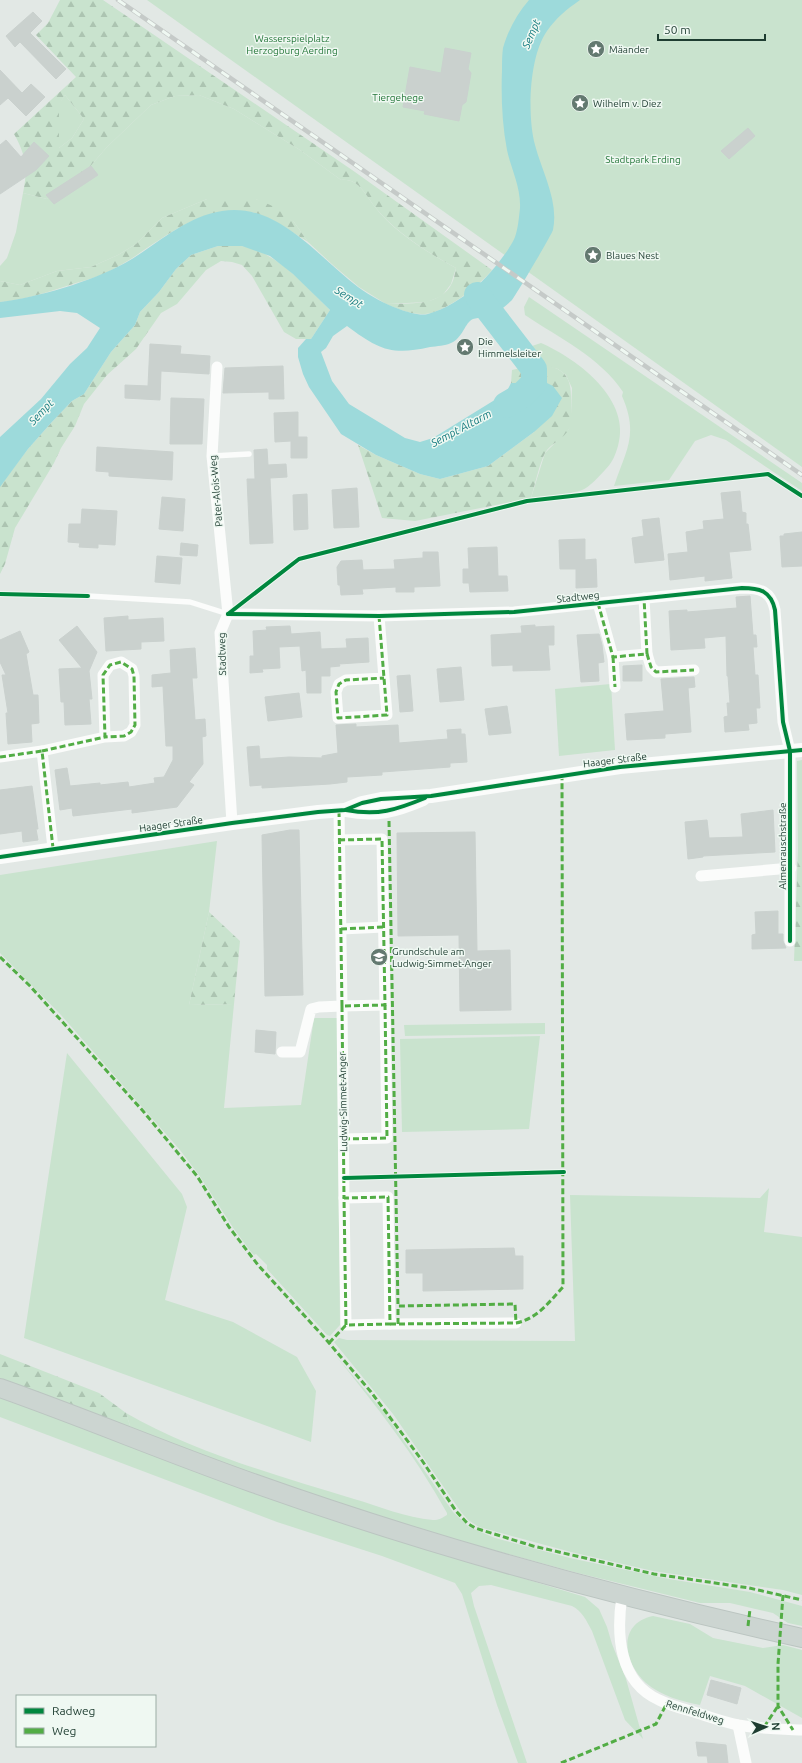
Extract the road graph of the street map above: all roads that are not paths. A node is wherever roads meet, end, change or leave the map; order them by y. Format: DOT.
graph roads {
  1 [pos="217,367"];
  2 [pos="250,454"];
  3 [pos="212,456"];
  4 [pos="88,596"];
  5 [pos="644,598"];
  6 [pos="598,604"];
  7 [pos="228,614"];
  8 [pos="379,616"];
  9 [pos="647,654"];
  10 [pos="613,657"];
  11 [pos="694,670"];
  12 [pos="384,678"];
  13 [pos="615,687"];
  14 [pos="105,737"];
  15 [pos="796,750"];
  16 [pos="42,751"];
  17 [pos="0,757"];
  18 [pos="342,810"];
  19 [pos="232,823"];
  20 [pos="339,840"];
  21 [pos="53,848"];
  22 [pos="0,857"];
  23 [pos="790,868"];
  24 [pos="701,876"];
  25 [pos="384,927"];
  26 [pos="340,929"];
  27 [pos="790,941"];
  28 [pos="385,1004"];
  29 [pos="342,1006"];
  30 [pos="282,1052"];
  31 [pos="344,1139"];
  32 [pos="344,1198"];
  33 [pos="516,1323"];
  34 [pos="390,1324"];
  35 [pos="0,1388"];
  36 [pos="622,1596"];
  37 [pos="802,1638"];
  38 [pos="738,1725"];
  39 [pos="802,1730"];
  40 [pos="746,1763"];
  1 -- 3 [label="street, Pater-Alois-Weg"];
  2 -- 3 [label="lane"];
  3 -- 7 [label="street, Pater-Alois-Weg"];
  4 -- 7 [label="lane"];
  5 -- 6 [label="street, Stadtweg"];
  5 -- 9 [label="street"];
  5 -- 15 [label="street, Stadtweg"];
  6 -- 8 [label="street, Stadtweg"];
  6 -- 10 [label="street, Stadtweg"];
  7 -- 8 [label="street, Stadtweg"];
  7 -- 19 [label="street, Stadtweg"];
  8 -- 12 [label="street"];
  9 -- 10 [label="street"];
  9 -- 11 [label="street"];
  10 -- 13 [label="street, Stadtweg"];
  12 -- 12 [label="street"];
  14 -- 14 [label="street"];
  14 -- 16 [label="street"];
  15 -- 18 [label="street, Haager Straße"];
  15 -- 23 [label="street, Almenrauschstraße"];
  16 -- 17 [label="street"];
  16 -- 21 [label="street"];
  18 -- 19 [label="street, Haager Straße"];
  18 -- 20 [label="street, Ludwig-Simmet-Anger"];
  19 -- 21 [label="street, Haager Straße"];
  20 -- 25 [label="street"];
  20 -- 26 [label="street, Ludwig-Simmet-Anger"];
  21 -- 22 [label="street, Haager Straße"];
  23 -- 24 [label="street"];
  23 -- 27 [label="street, Almenrauschstraße"];
  25 -- 26 [label="street"];
  25 -- 28 [label="street"];
  26 -- 29 [label="street, Ludwig-Simmet-Anger"];
  28 -- 29 [label="street"];
  28 -- 31 [label="street"];
  29 -- 30 [label="street"];
  29 -- 31 [label="street, Ludwig-Simmet-Anger"];
  31 -- 32 [label="street, Ludwig-Simmet-Anger"];
  32 -- 34 [label="street, Ludwig-Simmet-Anger"];
  32 -- 34 [label="street"];
  33 -- 34 [label="street, Ludwig-Simmet-Anger"];
  35 -- 36 [label="main road"];
  36 -- 37 [label="main road"];
  36 -- 38 [label="street, Rennfeldweg"];
  38 -- 39 [label="street, Rennfeldweg"];
  38 -- 40 [label="street"];
}
